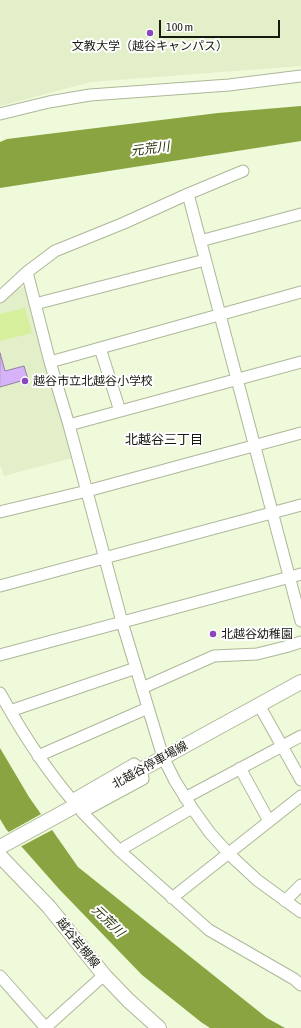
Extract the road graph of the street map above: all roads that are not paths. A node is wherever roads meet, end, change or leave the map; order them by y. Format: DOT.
graph roads {
  1 [pos="301,76"];
  2 [pos="0,114"];
  3 [pos="243,171"];
  4 [pos="188,194"];
  5 [pos="301,214"];
  6 [pos="200,241"];
  7 [pos="205,260"];
  8 [pos="27,272"];
  9 [pos="301,292"];
  10 [pos="0,297"];
  11 [pos="35,304"];
  12 [pos="219,315"];
  13 [pos="100,348"];
  14 [pos="50,362"];
  15 [pos="301,362"];
  16 [pos="236,379"];
  17 [pos="120,411"];
  18 [pos="69,425"];
  19 [pos="301,433"];
  20 [pos="254,446"];
  21 [pos="87,491"];
  22 [pos="301,505"];
  23 [pos="0,512"];
  24 [pos="272,513"];
  25 [pos="105,557"];
  26 [pos="301,574"];
  27 [pos="289,578"];
  28 [pos="0,586"];
  29 [pos="301,621"];
  30 [pos="122,622"];
  31 [pos="301,642"];
  32 [pos="0,655"];
  33 [pos="136,668"];
  34 [pos="301,682"];
  35 [pos="142,688"];
  36 [pos="0,693"];
  37 [pos="259,705"];
  38 [pos="148,708"];
  39 [pos="10,711"];
  40 [pos="301,736"];
  41 [pos="282,746"];
  42 [pos="38,756"];
  43 [pos="163,757"];
  44 [pos="240,768"];
  45 [pos="141,770"];
  46 [pos="301,780"];
  47 [pos="301,796"];
  48 [pos="185,798"];
  49 [pos="192,808"];
  50 [pos="269,821"];
  51 [pos="1,850"];
  52 [pos="120,851"];
  53 [pos="229,854"];
  54 [pos="301,885"];
  55 [pos="172,898"];
  56 [pos="285,901"];
  57 [pos="301,912"];
  58 [pos="104,975"];
  59 [pos="0,976"];
  60 [pos="299,979"];
  61 [pos="45,1028"];
  62 [pos="159,1028"];
  1 -- 2 [label="street"];
  3 -- 4 [label="street"];
  4 -- 6 [label="street"];
  4 -- 8 [label="street"];
  5 -- 6 [label="street"];
  6 -- 7 [label="street"];
  7 -- 11 [label="street"];
  7 -- 12 [label="street"];
  8 -- 10 [label="street"];
  8 -- 11 [label="street"];
  9 -- 12 [label="street"];
  11 -- 14 [label="street"];
  12 -- 13 [label="street"];
  12 -- 16 [label="street"];
  13 -- 14 [label="street"];
  13 -- 17 [label="street"];
  14 -- 18 [label="street"];
  15 -- 16 [label="street"];
  16 -- 17 [label="street"];
  16 -- 20 [label="street"];
  17 -- 18 [label="street"];
  18 -- 21 [label="street"];
  19 -- 20 [label="street"];
  20 -- 21 [label="street"];
  20 -- 24 [label="street"];
  21 -- 23 [label="street"];
  21 -- 25 [label="street"];
  22 -- 24 [label="street"];
  24 -- 25 [label="street"];
  24 -- 27 [label="street"];
  25 -- 28 [label="street"];
  25 -- 30 [label="street"];
  26 -- 27 [label="street"];
  27 -- 29 [label="street"];
  27 -- 30 [label="street"];
  30 -- 32 [label="street"];
  30 -- 33 [label="street"];
  31 -- 35 [label="street"];
  33 -- 35 [label="street"];
  33 -- 39 [label="street"];
  34 -- 37 [label="main road, 北越谷停車場線"];
  35 -- 38 [label="street"];
  36 -- 39 [label="street"];
  37 -- 41 [label="street"];
  37 -- 43 [label="main road, 北越谷停車場線"];
  38 -- 42 [label="street"];
  38 -- 43 [label="street"];
  39 -- 42 [label="street"];
  40 -- 41 [label="street"];
  41 -- 44 [label="street"];
  41 -- 46 [label="street"];
  42 -- 45 [label="street"];
  43 -- 45 [label="main road, 北越谷停車場線"];
  43 -- 48 [label="street"];
  44 -- 48 [label="street"];
  44 -- 50 [label="street"];
  45 -- 51 [label="main road, 北越谷停車場線"];
  45 -- 52 [label="street"];
  47 -- 50 [label="street"];
  48 -- 49 [label="street"];
  49 -- 52 [label="street"];
  49 -- 53 [label="street"];
  50 -- 53 [label="street"];
  51 -- 58 [label="main road, 越谷岩槻線"];
  52 -- 55 [label="street"];
  53 -- 55 [label="street"];
  53 -- 56 [label="street"];
  54 -- 56 [label="street"];
  55 -- 60 [label="street"];
  56 -- 57 [label="street"];
  58 -- 61 [label="street"];
  58 -- 62 [label="main road, 越谷岩槻線"];
  59 -- 61 [label="street"];
}
